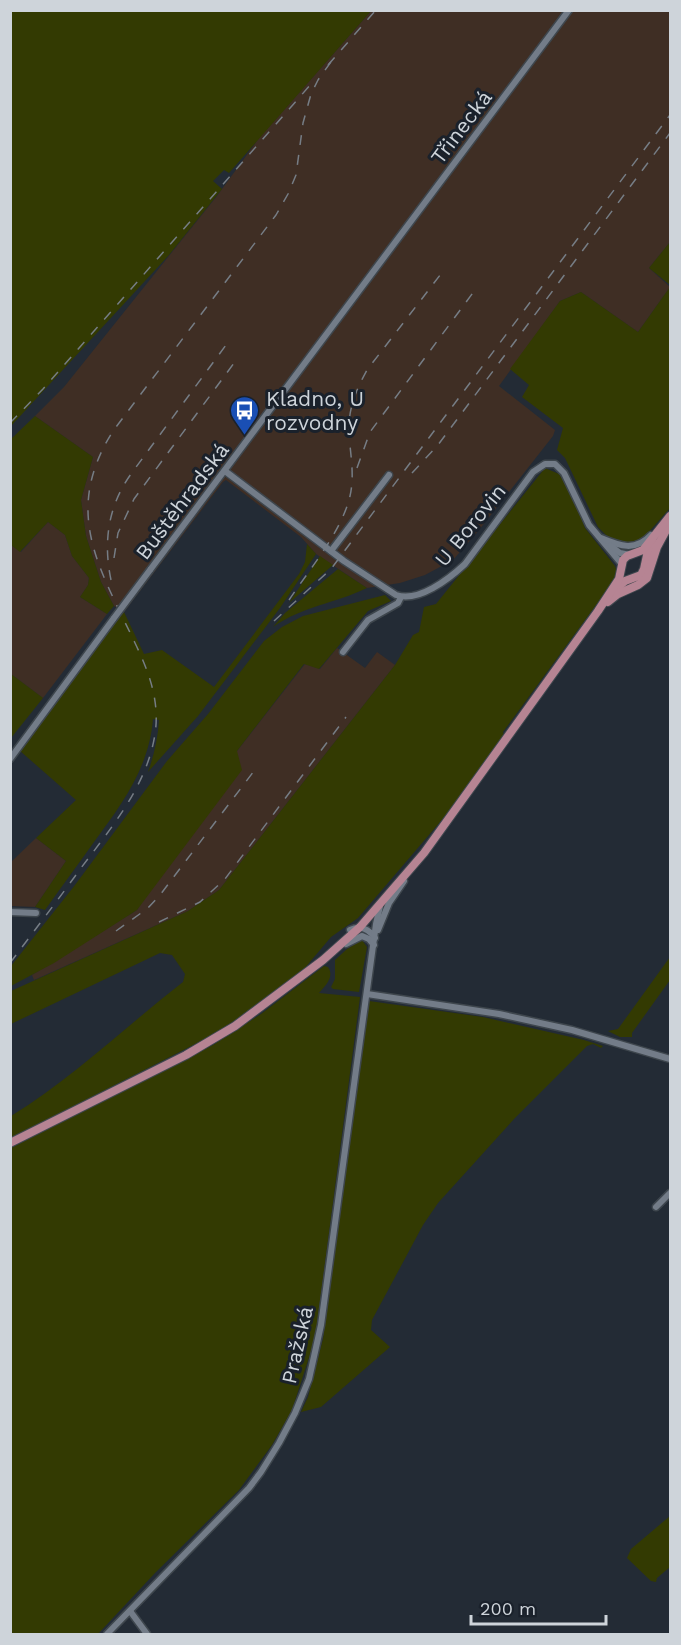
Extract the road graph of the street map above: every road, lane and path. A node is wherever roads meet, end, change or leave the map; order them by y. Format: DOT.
graph roads {
  1 [pos="569,10"];
  2 [pos="380,264"];
  3 [pos="225,471"];
  4 [pos="389,475"];
  5 [pos="670,515"];
  6 [pos="670,523"];
  7 [pos="598,536"];
  8 [pos="332,551"];
  9 [pos="632,555"];
  10 [pos="644,563"];
  11 [pos="622,567"];
  12 [pos="632,578"];
  13 [pos="401,597"];
  14 [pos="598,611"];
  15 [pos="343,652"];
  16 [pos="10,759"];
  17 [pos="450,817"];
  18 [pos="416,864"];
  19 [pos="396,880"];
  20 [pos="380,906"];
  21 [pos="10,912"];
  22 [pos="36,913"];
  23 [pos="360,927"];
  24 [pos="350,930"];
  25 [pos="374,942"];
  26 [pos="323,960"];
  27 [pos="307,972"];
  28 [pos="367,994"];
  29 [pos="670,1059"];
  30 [pos="10,1143"];
  31 [pos="670,1193"];
  32 [pos="656,1207"];
  33 [pos="130,1611"];
  34 [pos="107,1635"];
  35 [pos="147,1635"];
  1 -- 2 [label="street, Třinecká"];
  2 -- 3 [label="street, Buštěhradská"];
  3 -- 8 [label="street"];
  3 -- 16 [label="street, Buštěhradská, bridge"];
  4 -- 8 [label="street"];
  5 -- 7 [label="street"];
  5 -- 9 [label="main road"];
  6 -- 10 [label="main road"];
  6 -- 14 [label="main road"];
  7 -- 9 [label="street"];
  7 -- 11 [label="street"];
  7 -- 13 [label="street, U Borovin"];
  8 -- 13 [label="street"];
  9 -- 10 [label="main road"];
  9 -- 11 [label="main road"];
  10 -- 12 [label="main road"];
  11 -- 12 [label="main road"];
  11 -- 14 [label="main road"];
  12 -- 14 [label="main road"];
  13 -- 15 [label="street, U Borovin"];
  14 -- 17 [label="main road"];
  17 -- 18 [label="main road"];
  17 -- 19 [label="main road"];
  18 -- 20 [label="main road"];
  18 -- 25 [label="street"];
  19 -- 20 [label="street"];
  19 -- 24 [label="main road"];
  20 -- 23 [label="main road"];
  20 -- 25 [label="street"];
  21 -- 22 [label="street"];
  23 -- 24 [label="street"];
  23 -- 25 [label="street"];
  23 -- 26 [label="main road"];
  24 -- 27 [label="main road"];
  25 -- 26 [label="street"];
  25 -- 28 [label="street, Pražská"];
  26 -- 27 [label="main road"];
  27 -- 30 [label="main road"];
  28 -- 29 [label="street"];
  28 -- 33 [label="street, Pražská"];
  31 -- 32 [label="street"];
  33 -- 34 [label="street, Pražská"];
  33 -- 35 [label="street"];
}
